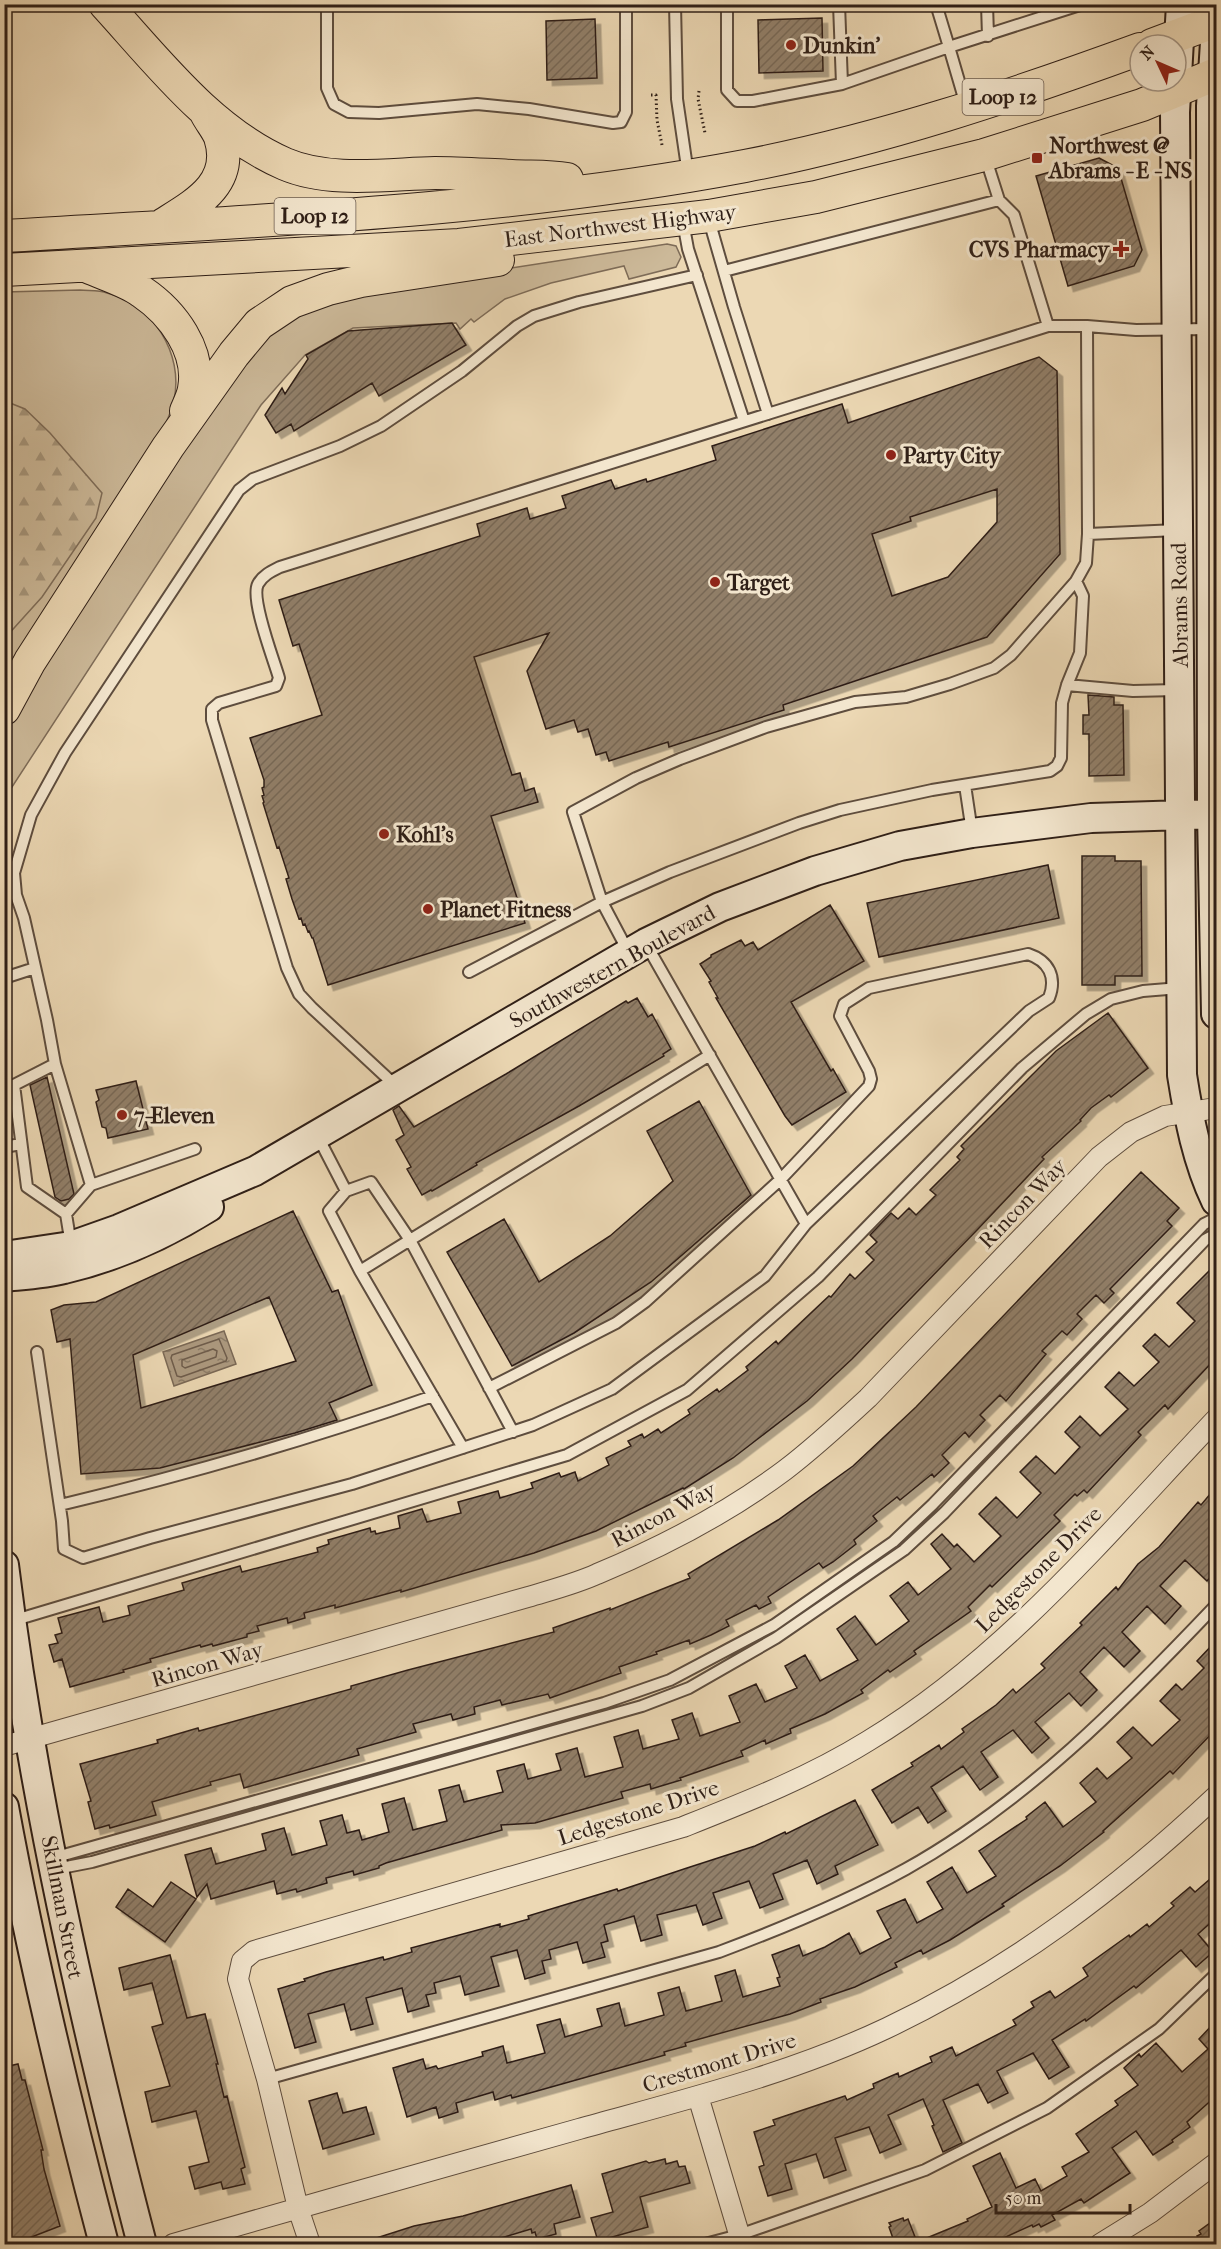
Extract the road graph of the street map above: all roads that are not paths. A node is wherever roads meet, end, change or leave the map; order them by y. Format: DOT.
graph roads {
  1 [pos="105,4"];
  2 [pos="327,4"];
  3 [pos="626,4"];
  4 [pos="675,4"];
  5 [pos="727,4"];
  6 [pos="839,4"];
  7 [pos="936,4"];
  8 [pos="987,4"];
  9 [pos="1083,4"];
  10 [pos="1216,21"];
  11 [pos="1216,26"];
  12 [pos="1171,28"];
  13 [pos="988,36"];
  14 [pos="949,48"];
  15 [pos="1128,54"];
  16 [pos="1215,75"];
  17 [pos="842,84"];
  18 [pos="1188,86"];
  19 [pos="1171,93"];
  20 [pos="1176,93"];
  21 [pos="967,108"];
  22 [pos="204,110"];
  23 [pos="984,155"];
  24 [pos="1214,170"];
  25 [pos="688,175"];
  26 [pos="624,186"];
  27 [pos="999,200"];
  28 [pos="696,218"];
  29 [pos="161,226"];
  30 [pos="605,230"];
  31 [pos="1214,231"];
  32 [pos="4,236"];
  33 [pos="84,265"];
  34 [pos="4,270"];
  35 [pos="724,271"];
  36 [pos="698,276"];
  37 [pos="1048,326"];
  38 [pos="1087,326"];
  39 [pos="1177,329"];
  40 [pos="1213,346"];
  41 [pos="768,414"];
  42 [pos="744,421"];
  43 [pos="168,447"];
  44 [pos="1179,530"];
  45 [pos="1214,531"];
  46 [pos="1088,534"];
  47 [pos="1076,581"];
  48 [pos="1214,651"];
  49 [pos="30,661"];
  50 [pos="4,680"];
  51 [pos="1067,685"];
  52 [pos="1180,690"];
  53 [pos="1214,698"];
  54 [pos="4,709"];
  55 [pos="1214,766"];
  56 [pos="965,785"];
  57 [pos="1181,814"];
  58 [pos="1214,814"];
  59 [pos="972,832"];
  60 [pos="602,902"];
  61 [pos="637,948"];
  62 [pos="35,968"];
  63 [pos="469,972"];
  64 [pos="4,978"];
  65 [pos="1181,988"];
  66 [pos="1216,1014"];
  67 [pos="710,1055"];
  68 [pos="55,1064"];
  69 [pos="398,1088"];
  70 [pos="1216,1108"];
  71 [pos="1188,1112"];
  72 [pos="317,1135"];
  73 [pos="21,1144"];
  74 [pos="4,1147"];
  75 [pos="195,1149"];
  76 [pos="255,1171"];
  77 [pos="781,1179"];
  78 [pos="91,1185"];
  79 [pos="346,1191"];
  80 [pos="1216,1201"];
  81 [pos="66,1214"];
  82 [pos="1216,1218"];
  83 [pos="806,1224"];
  84 [pos="1216,1234"];
  85 [pos="410,1240"];
  86 [pos="71,1246"];
  87 [pos="4,1256"];
  88 [pos="360,1271"];
  89 [pos="4,1278"];
  90 [pos="37,1352"];
  91 [pos="489,1388"];
  92 [pos="433,1396"];
  93 [pos="1216,1419"];
  94 [pos="513,1432"];
  95 [pos="463,1448"];
  96 [pos="60,1505"];
  97 [pos="4,1564"];
  98 [pos="1216,1605"];
  99 [pos="11,1621"];
  100 [pos="17,1743"];
  101 [pos="1216,1796"];
  102 [pos="4,1807"];
  103 [pos="54,1864"];
  104 [pos="1216,1974"];
  105 [pos="267,2079"];
  106 [pos="698,2096"];
  107 [pos="1216,2163"];
  108 [pos="298,2208"];
  109 [pos="741,2240"];
  110 [pos="104,2244"];
  111 [pos="142,2244"];
  112 [pos="173,2244"];
  113 [pos="310,2244"];
  114 [pos="705,2244"];
  115 [pos="1100,2244"];
  1 -- 22 [label="main road"];
  2 -- 3 [label="lane"];
  4 -- 25 [label="lane"];
  5 -- 17 [label="lane"];
  6 -- 17 [label="lane"];
  7 -- 14 [label="lane"];
  8 -- 13 [label="lane"];
  9 -- 13 [label="lane"];
  10 -- 12 [label="main road"];
  11 -- 16 [label="main road, Abrams Road"];
  13 -- 14 [label="lane"];
  14 -- 17 [label="lane"];
  14 -- 21 [label="lane"];
  15 -- 21 [label="main road, East Northwest Highway / Loop 12"];
  16 -- 18 [label="main road, East Northwest Highway / Loop 12"];
  16 -- 24 [label="main road, Abrams Road"];
  19 -- 23 [label="main road, East Northwest Highway / Loop 12"];
  20 -- 39 [label="main road, Abrams Road"];
  21 -- 25 [label="main road, East Northwest Highway / Loop 12"];
  22 -- 26 [label="main road"];
  22 -- 29 [label="main road"];
  23 -- 27 [label="lane"];
  23 -- 28 [label="main road, East Northwest Highway / Loop 12"];
  24 -- 31 [label="main road, Abrams Road"];
  25 -- 26 [label="main road, East Northwest Highway / Loop 12"];
  25 -- 28 [label="main road"];
  26 -- 29 [label="main road, East Northwest Highway / Loop 12"];
  27 -- 35 [label="lane"];
  27 -- 37 [label="lane"];
  28 -- 30 [label="main road, East Northwest Highway / Loop 12"];
  28 -- 35 [label="lane"];
  28 -- 36 [label="lane"];
  29 -- 32 [label="main road, East Northwest Highway / Loop 12"];
  30 -- 33 [label="main road, East Northwest Highway / Loop 12"];
  30 -- 43 [label="main road"];
  31 -- 40 [label="main road, Abrams Road"];
  33 -- 34 [label="main road, East Northwest Highway / Loop 12"];
  33 -- 43 [label="main road"];
  35 -- 41 [label="lane"];
  36 -- 42 [label="lane"];
  36 -- 62 [label="lane"];
  37 -- 38 [label="lane"];
  37 -- 41 [label="lane"];
  38 -- 39 [label="lane"];
  38 -- 46 [label="lane"];
  39 -- 40 [label="lane"];
  39 -- 44 [label="main road, Abrams Road"];
  40 -- 45 [label="main road, Abrams Road"];
  41 -- 42 [label="lane"];
  42 -- 69 [label="lane"];
  43 -- 49 [label="main road"];
  44 -- 45 [label="street"];
  44 -- 46 [label="lane"];
  44 -- 52 [label="main road, Abrams Road"];
  45 -- 48 [label="main road, Abrams Road"];
  46 -- 47 [label="lane"];
  47 -- 51 [label="lane"];
  47 -- 60 [label="lane"];
  48 -- 53 [label="main road, Abrams Road"];
  49 -- 50 [label="main road"];
  49 -- 54 [label="main road"];
  51 -- 52 [label="lane"];
  51 -- 56 [label="lane"];
  52 -- 57 [label="main road, Abrams Road"];
  53 -- 55 [label="main road, Abrams Road"];
  55 -- 58 [label="main road, Abrams Road"];
  56 -- 59 [label="lane"];
  56 -- 60 [label="lane"];
  57 -- 58 [label="main road, Southwestern Boulevard"];
  57 -- 59 [label="main road, Southwestern Boulevard"];
  57 -- 65 [label="main road, Abrams Road"];
  58 -- 66 [label="main road, Abrams Road"];
  59 -- 61 [label="main road, Southwestern Boulevard"];
  60 -- 61 [label="lane"];
  60 -- 63 [label="lane"];
  61 -- 67 [label="lane"];
  61 -- 69 [label="main road, Southwestern Boulevard"];
  62 -- 64 [label="lane"];
  62 -- 68 [label="lane"];
  65 -- 71 [label="main road, Abrams Road"];
  65 -- 99 [label="lane"];
  67 -- 77 [label="lane"];
  67 -- 85 [label="lane"];
  68 -- 73 [label="lane"];
  68 -- 78 [label="lane"];
  69 -- 72 [label="main road, Southwestern Boulevard"];
  70 -- 71 [label="street, Rincon Way"];
  71 -- 80 [label="main road, Abrams Road"];
  71 -- 100 [label="street, Rincon Way"];
  72 -- 76 [label="main road, Southwestern Boulevard"];
  72 -- 79 [label="lane"];
  73 -- 74 [label="lane"];
  73 -- 81 [label="lane"];
  75 -- 78 [label="lane"];
  76 -- 86 [label="main road, Southwestern Boulevard"];
  76 -- 89 [label="main road, Southwestern Boulevard"];
  77 -- 83 [label="lane"];
  77 -- 83 [label="lane"];
  77 -- 91 [label="lane"];
  78 -- 81 [label="lane"];
  79 -- 85 [label="lane"];
  79 -- 88 [label="lane"];
  81 -- 86 [label="lane"];
  82 -- 103 [label="lane"];
  83 -- 94 [label="lane"];
  84 -- 103 [label="lane"];
  85 -- 88 [label="lane"];
  85 -- 91 [label="lane"];
  86 -- 87 [label="main road, Southwestern Boulevard"];
  88 -- 92 [label="lane"];
  90 -- 96 [label="lane"];
  91 -- 94 [label="lane"];
  92 -- 95 [label="lane"];
  92 -- 96 [label="lane"];
  93 -- 105 [label="street, Ledgestone Drive"];
  94 -- 95 [label="lane"];
  95 -- 96 [label="lane"];
  97 -- 99 [label="main road, Skillman Street"];
  98 -- 105 [label="lane"];
  99 -- 100 [label="main road, Skillman Street"];
  100 -- 103 [label="main road, Skillman Street"];
  101 -- 106 [label="street, Crestmont Drive"];
  102 -- 110 [label="main road, Skillman Street"];
  103 -- 111 [label="main road, Skillman Street"];
  104 -- 109 [label="lane"];
  105 -- 108 [label="street, Ledgestone Drive"];
  106 -- 108 [label="street, Crestmont Drive"];
  106 -- 109 [label="street"];
  107 -- 115 [label="street"];
  108 -- 112 [label="street, Crestmont Drive"];
  108 -- 113 [label="street, Ledgestone Drive"];
  109 -- 114 [label="lane"];
}
